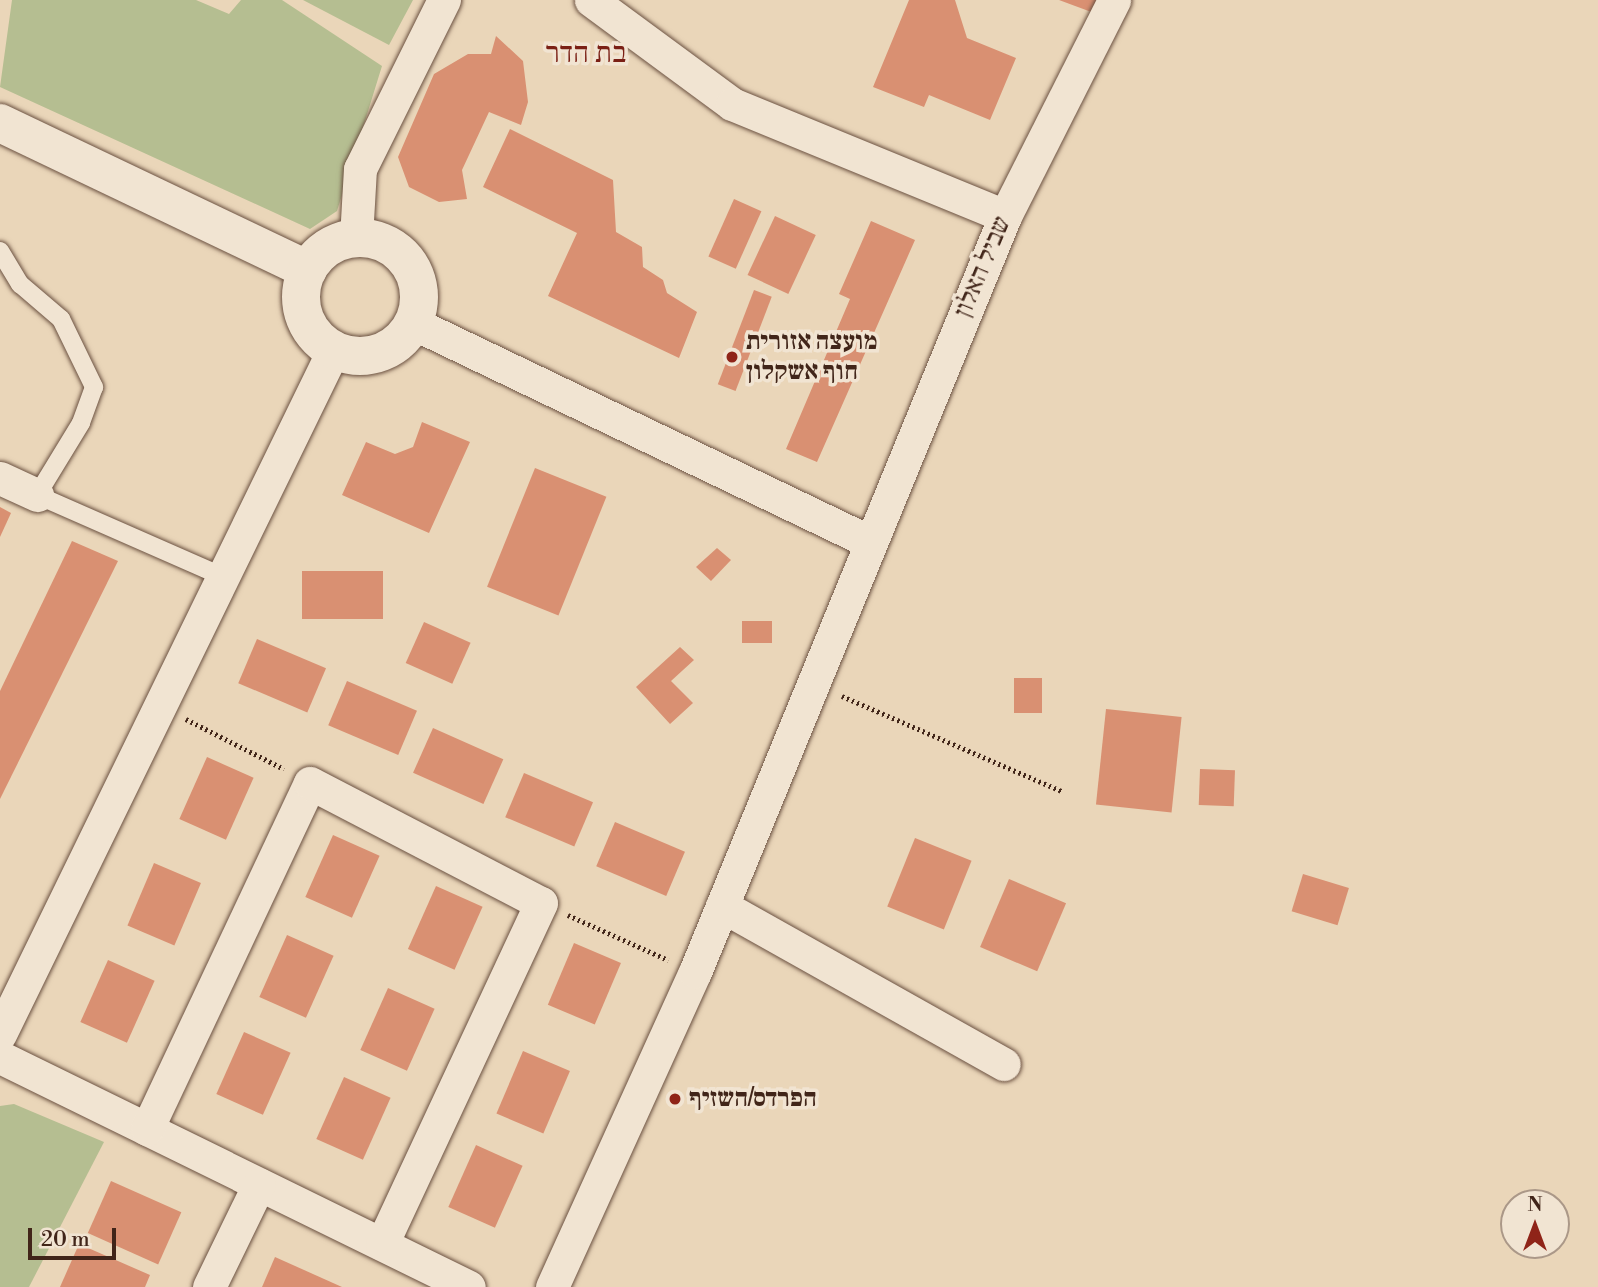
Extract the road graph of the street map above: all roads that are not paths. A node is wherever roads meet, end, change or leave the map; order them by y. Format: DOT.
graph roads {
  1 [pos="444,0"];
  2 [pos="591,0"];
  3 [pos="1114,0"];
  4 [pos="0,123"];
  5 [pos="1005,216"];
  6 [pos="356,237"];
  7 [pos="0,251"];
  8 [pos="308,270"];
  9 [pos="413,323"];
  10 [pos="334,349"];
  11 [pos="0,478"];
  12 [pos="37,495"];
  13 [pos="868,541"];
  14 [pos="219,575"];
  15 [pos="722,906"];
  16 [pos="0,1034"];
  17 [pos="0,1057"];
  18 [pos="1004,1064"];
  19 [pos="147,1129"];
  20 [pos="258,1184"];
  21 [pos="382,1244"];
  22 [pos="209,1287"];
  23 [pos="469,1287"];
  24 [pos="552,1287"];
  1 -- 6 [label="street"];
  2 -- 5 [label="street"];
  3 -- 5 [label="street, שביל האלון"];
  4 -- 8 [label="street"];
  5 -- 13 [label="street, שביל האלון"];
  6 -- 8 [label="street"];
  6 -- 9 [label="street"];
  7 -- 12 [label="lane"];
  8 -- 10 [label="street"];
  9 -- 10 [label="street"];
  9 -- 13 [label="street"];
  10 -- 14 [label="street"];
  11 -- 12 [label="street"];
  12 -- 14 [label="lane"];
  13 -- 15 [label="street, שביל האלון"];
  14 -- 16 [label="street"];
  15 -- 18 [label="street"];
  15 -- 24 [label="street, שביל האלון"];
  17 -- 19 [label="street"];
  19 -- 20 [label="street"];
  19 -- 21 [label="street"];
  20 -- 21 [label="street"];
  20 -- 22 [label="street"];
  21 -- 23 [label="street"];
}
